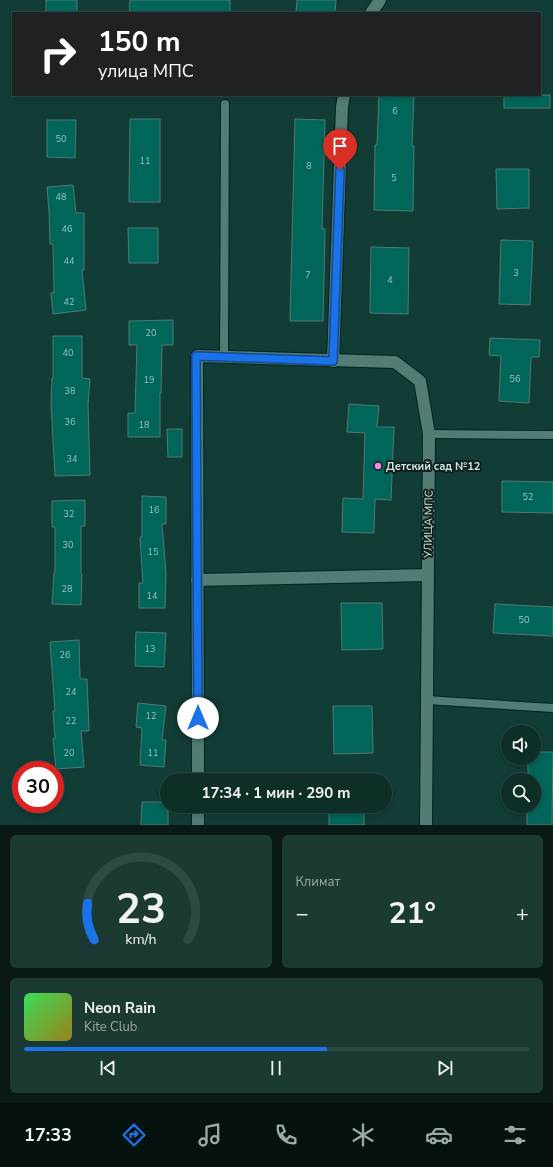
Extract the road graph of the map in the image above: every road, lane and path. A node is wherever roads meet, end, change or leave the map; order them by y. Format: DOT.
graph roads {
  1 [pos="380,0"];
  2 [pos="373,12"];
  3 [pos="344,96"];
  4 [pos="225,104"];
  5 [pos="224,357"];
  6 [pos="333,361"];
  7 [pos="429,434"];
  8 [pos="553,436"];
  9 [pos="428,575"];
  10 [pos="197,580"];
  11 [pos="427,700"];
  12 [pos="553,708"];
  13 [pos="198,773"];
  14 [pos="198,813"];
  15 [pos="198,825"];
  16 [pos="426,825"];
  1 -- 2 [label="street"];
  3 -- 6 [label="street"];
  4 -- 5 [label="lane"];
  5 -- 6 [label="street, УЛИЦА МПС"];
  5 -- 10 [label="street, УЛИЦА МПС"];
  6 -- 7 [label="street, УЛИЦА МПС"];
  7 -- 8 [label="lane"];
  7 -- 9 [label="street, УЛИЦА МПС"];
  9 -- 10 [label="street"];
  9 -- 11 [label="street, УЛИЦА МПС"];
  10 -- 13 [label="street"];
  11 -- 12 [label="lane"];
  11 -- 16 [label="street, УЛИЦА МПС"];
  14 -- 15 [label="street"];
}
